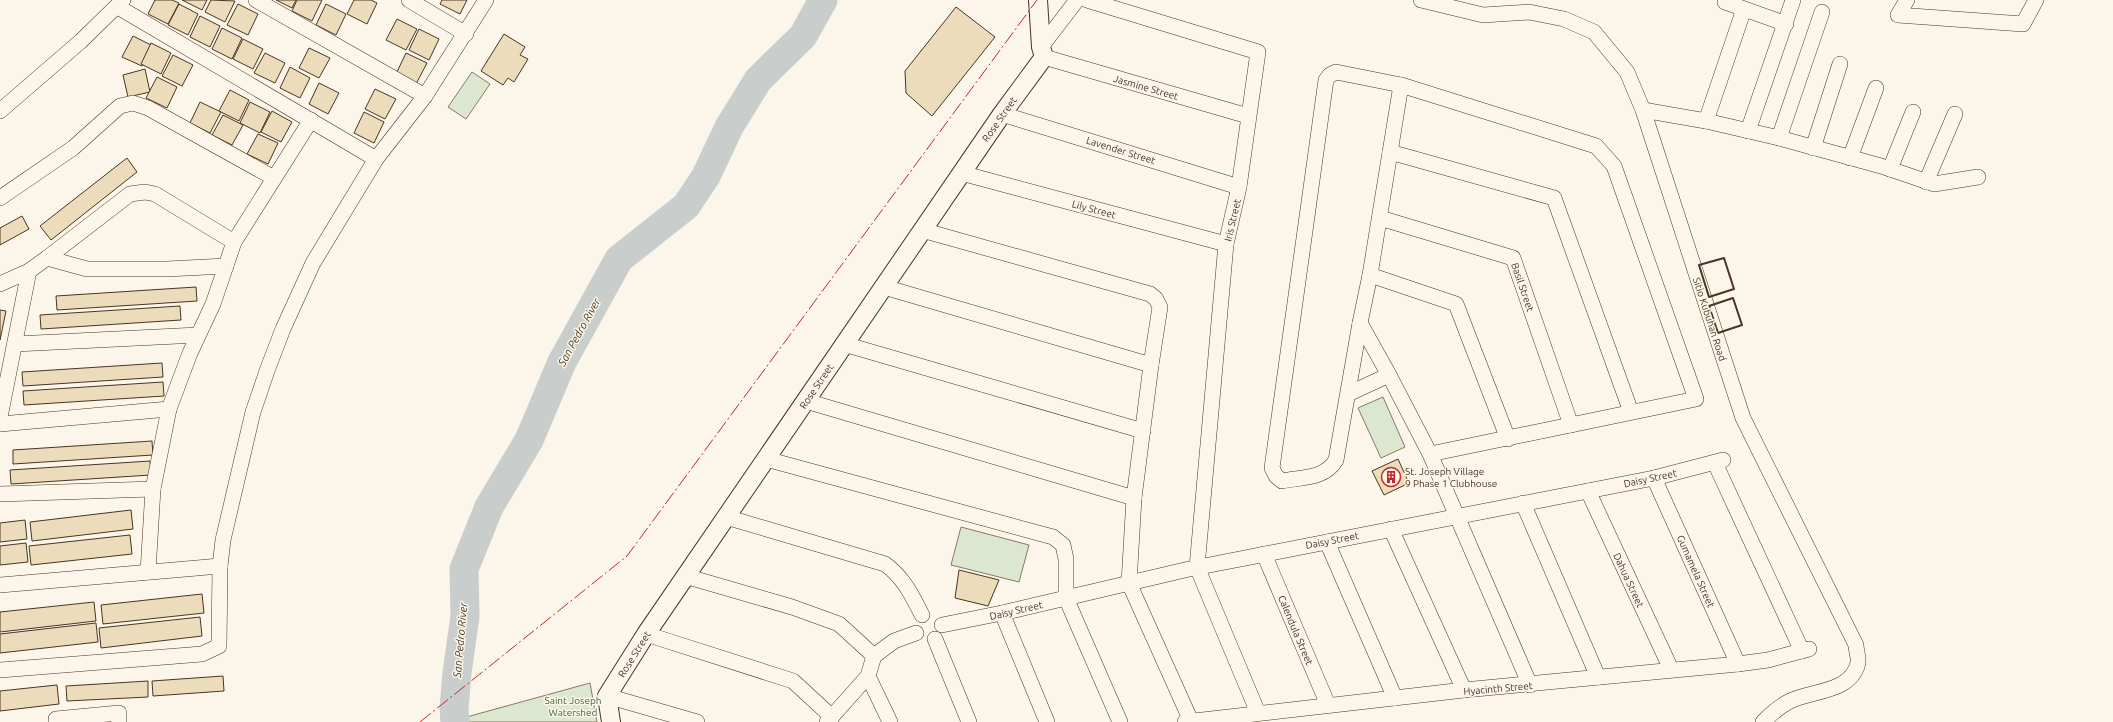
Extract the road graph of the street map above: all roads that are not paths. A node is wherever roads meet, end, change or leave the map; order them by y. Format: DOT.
graph roads {
  1 [pos="256,0"];
  2 [pos="409,0"];
  3 [pos="486,0"];
  4 [pos="1038,0"];
  5 [pos="1077,0"];
  6 [pos="1087,0"];
  7 [pos="1421,0"];
  8 [pos="1793,0"];
  9 [pos="1907,0"];
  10 [pos="2036,0"];
  11 [pos="1725,2"];
  12 [pos="121,3"];
  13 [pos="1744,9"];
  14 [pos="1822,12"];
  15 [pos="1786,24"];
  16 [pos="466,34"];
  17 [pos="1042,52"];
  18 [pos="1840,64"];
  19 [pos="1401,85"];
  20 [pos="1876,88"];
  21 [pos="425,96"];
  22 [pos="1643,110"];
  23 [pos="0,111"];
  24 [pos="1913,112"];
  25 [pos="1002,114"];
  26 [pos="1955,114"];
  27 [pos="1248,116"];
  28 [pos="311,120"];
  29 [pos="1706,121"];
  30 [pos="1748,131"];
  31 [pos="1779,138"];
  32 [pos="1814,148"];
  33 [pos="1390,152"];
  34 [pos="1850,158"];
  35 [pos="376,159"];
  36 [pos="1890,169"];
  37 [pos="961,173"];
  38 [pos="1978,177"];
  39 [pos="274,178"];
  40 [pos="1926,182"];
  41 [pos="1239,187"];
  42 [pos="0,198"];
  43 [pos="1380,218"];
  44 [pos="922,230"];
  45 [pos="234,242"];
  46 [pos="1226,244"];
  47 [pos="47,258"];
  48 [pos="226,266"];
  49 [pos="29,271"];
  50 [pos="1370,275"];
  51 [pos="0,284"];
  52 [pos="884,287"];
  53 [pos="1360,323"];
  54 [pos="198,335"];
  55 [pos="15,344"];
  56 [pos="844,344"];
  57 [pos="1151,365"];
  58 [pos="1389,375"];
  59 [pos="1348,394"];
  60 [pos="806,400"];
  61 [pos="169,409"];
  62 [pos="1631,412"];
  63 [pos="0,417"];
  64 [pos="0,424"];
  65 [pos="1571,425"];
  66 [pos="1143,431"];
  67 [pos="1508,438"];
  68 [pos="1430,454"];
  69 [pos="766,459"];
  70 [pos="1654,478"];
  71 [pos="153,489"];
  72 [pos="1588,491"];
  73 [pos="0,494"];
  74 [pos="1134,498"];
  75 [pos="1523,503"];
  76 [pos="1457,516"];
  77 [pos="726,517"];
  78 [pos="1391,529"];
  79 [pos="1327,542"];
  80 [pos="1264,554"];
  81 [pos="220,566"];
  82 [pos="1197,567"];
  83 [pos="148,572"];
  84 [pos="685,576"];
  85 [pos="1129,583"];
  86 [pos="0,585"];
  87 [pos="1066,598"];
  88 [pos="1002,613"];
  89 [pos="922,615"];
  90 [pos="942,625"];
  91 [pos="916,633"];
  92 [pos="646,634"];
  93 [pos="935,640"];
  94 [pos="1806,650"];
  95 [pos="874,656"];
  96 [pos="1738,664"];
  97 [pos="0,670"];
  98 [pos="1671,670"];
  99 [pos="868,676"];
  100 [pos="1598,677"];
  101 [pos="1530,685"];
  102 [pos="1464,690"];
  103 [pos="607,696"];
  104 [pos="1395,698"];
  105 [pos="1328,706"];
  106 [pos="1258,713"];
  107 [pos="829,719"];
  108 [pos="56,722"];
  109 [pos="119,722"];
  110 [pos="611,722"];
  111 [pos="697,722"];
  112 [pos="890,722"];
  113 [pos="969,722"];
  114 [pos="1047,722"];
  115 [pos="1120,722"];
  116 [pos="1188,722"];
  117 [pos="1763,722"];
  1 -- 21 [label="street"];
  2 -- 16 [label="street"];
  3 -- 16 [label="street"];
  4 -- 17 [label="street"];
  5 -- 17 [label="street"];
  6 -- 27 [label="street, Iris Street"];
  7 -- 22 [label="street, Sitio Kubuhan Road"];
  8 -- 15 [label="street"];
  9 -- 10 [label="street"];
  11 -- 13 [label="street"];
  12 -- 23 [label="street"];
  12 -- 28 [label="street"];
  13 -- 15 [label="street"];
  13 -- 29 [label="street"];
  14 -- 31 [label="street"];
  15 -- 30 [label="street"];
  16 -- 21 [label="street"];
  17 -- 25 [label="street, Rose Street"];
  17 -- 27 [label="street, Jasmine Street"];
  18 -- 32 [label="street"];
  19 -- 33 [label="street"];
  19 -- 59 [label="street"];
  19 -- 62 [label="street"];
  20 -- 34 [label="street"];
  21 -- 35 [label="street"];
  22 -- 29 [label="street"];
  22 -- 117 [label="street, Sitio Kubuhan Road"];
  24 -- 36 [label="street"];
  25 -- 37 [label="street, Rose Street"];
  25 -- 41 [label="street, Lavender Street"];
  26 -- 40 [label="street"];
  27 -- 41 [label="street, Iris Street"];
  28 -- 35 [label="street"];
  28 -- 39 [label="street"];
  29 -- 30 [label="street"];
  30 -- 31 [label="street"];
  31 -- 32 [label="street"];
  32 -- 34 [label="street"];
  33 -- 43 [label="street"];
  33 -- 62 [label="street"];
  34 -- 36 [label="street"];
  35 -- 81 [label="street"];
  36 -- 40 [label="street"];
  37 -- 44 [label="street, Rose Street"];
  37 -- 46 [label="street, Lily Street"];
  38 -- 40 [label="street"];
  39 -- 42 [label="street"];
  39 -- 45 [label="street"];
  41 -- 46 [label="street, Iris Street"];
  43 -- 50 [label="street"];
  43 -- 65 [label="street, Basil Street"];
  44 -- 52 [label="street, Rose Street"];
  44 -- 57 [label="street"];
  45 -- 47 [label="street"];
  45 -- 48 [label="street"];
  46 -- 82 [label="street, Iris Street"];
  47 -- 48 [label="street"];
  47 -- 49 [label="street"];
  48 -- 54 [label="street"];
  49 -- 51 [label="street"];
  49 -- 55 [label="street"];
  50 -- 53 [label="street"];
  50 -- 67 [label="street"];
  52 -- 56 [label="street, Rose Street"];
  52 -- 57 [label="street"];
  53 -- 58 [label="street"];
  53 -- 59 [label="street"];
  54 -- 55 [label="street"];
  54 -- 61 [label="street"];
  55 -- 63 [label="street"];
  56 -- 60 [label="street, Rose Street"];
  56 -- 66 [label="street"];
  57 -- 66 [label="street"];
  58 -- 59 [label="street"];
  58 -- 68 [label="street"];
  60 -- 69 [label="street, Rose Street"];
  60 -- 74 [label="street"];
  61 -- 64 [label="street"];
  61 -- 71 [label="street"];
  62 -- 65 [label="street"];
  65 -- 67 [label="street"];
  66 -- 74 [label="street"];
  67 -- 68 [label="street"];
  68 -- 76 [label="street"];
  69 -- 77 [label="street, Rose Street"];
  69 -- 87 [label="street"];
  70 -- 72 [label="street, Daisy Street"];
  70 -- 94 [label="street, Daisy Street"];
  70 -- 96 [label="street, Gumamela Street"];
  71 -- 73 [label="street"];
  71 -- 83 [label="street"];
  72 -- 75 [label="street, Daisy Street"];
  72 -- 98 [label="street, Dahua Street"];
  74 -- 85 [label="street"];
  75 -- 76 [label="street, Daisy Street"];
  75 -- 100 [label="street"];
  76 -- 78 [label="street, Daisy Street"];
  76 -- 101 [label="street"];
  77 -- 84 [label="street, Rose Street"];
  77 -- 89 [label="street"];
  78 -- 79 [label="street, Daisy Street"];
  78 -- 102 [label="street"];
  79 -- 80 [label="street, Daisy Street"];
  79 -- 104 [label="street"];
  80 -- 82 [label="street, Daisy Street"];
  80 -- 105 [label="street, Calendula Street"];
  81 -- 83 [label="street"];
  81 -- 97 [label="street"];
  82 -- 85 [label="street, Daisy Street"];
  82 -- 106 [label="street"];
  83 -- 86 [label="street"];
  84 -- 92 [label="street, Rose Street"];
  84 -- 95 [label="street"];
  85 -- 87 [label="street, Daisy Street"];
  85 -- 116 [label="street"];
  87 -- 88 [label="street, Daisy Street"];
  87 -- 115 [label="street"];
  88 -- 90 [label="street, Daisy Street"];
  88 -- 114 [label="street"];
  89 -- 90 [label="street"];
  89 -- 91 [label="street"];
  90 -- 93 [label="street"];
  91 -- 93 [label="street"];
  91 -- 95 [label="street"];
  92 -- 103 [label="street, Rose Street"];
  92 -- 107 [label="street"];
  93 -- 113 [label="street"];
  94 -- 96 [label="street, Hyacinth Street"];
  95 -- 99 [label="street"];
  96 -- 98 [label="street, Hyacinth Street"];
  98 -- 100 [label="street, Hyacinth Street"];
  99 -- 107 [label="street"];
  99 -- 112 [label="street"];
  100 -- 101 [label="street, Hyacinth Street"];
  101 -- 102 [label="street, Hyacinth Street"];
  102 -- 104 [label="street, Hyacinth Street"];
  103 -- 110 [label="street"];
  103 -- 111 [label="street"];
  104 -- 105 [label="street, Hyacinth Street"];
  105 -- 106 [label="street, Hyacinth Street"];
  106 -- 116 [label="street, Hyacinth Street"];
  108 -- 109 [label="street"];
}
